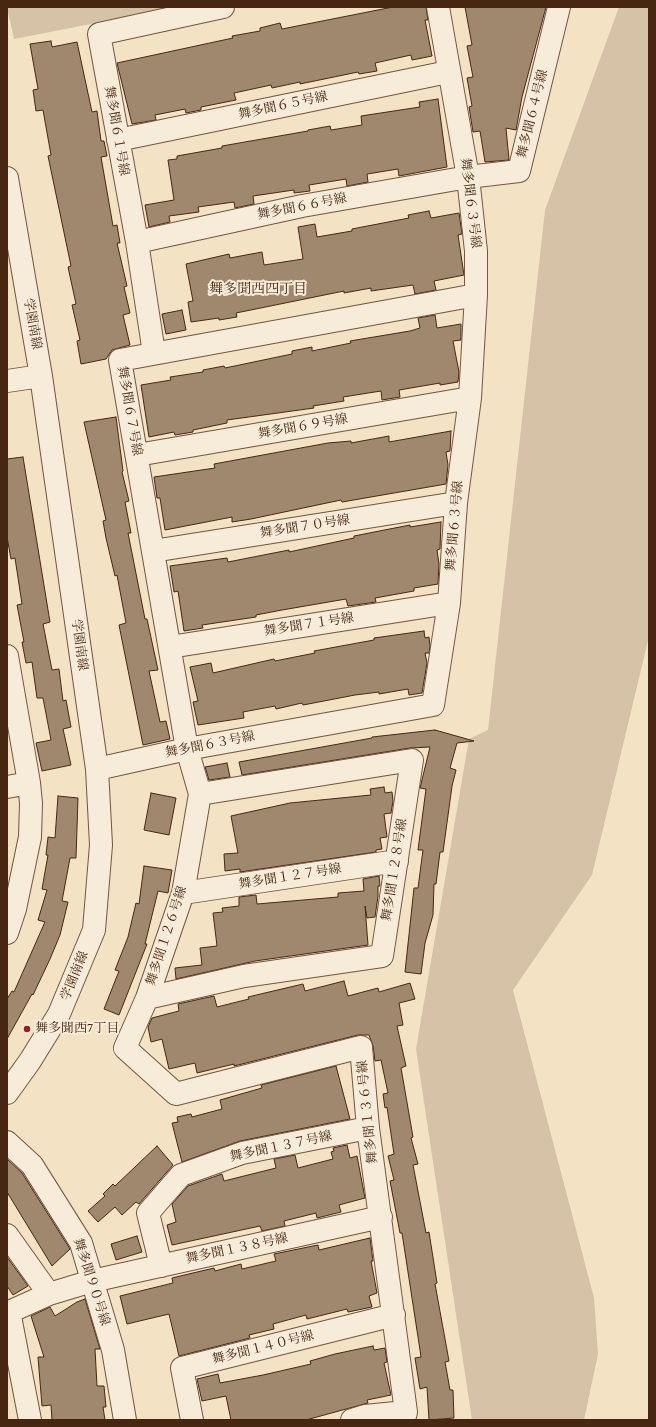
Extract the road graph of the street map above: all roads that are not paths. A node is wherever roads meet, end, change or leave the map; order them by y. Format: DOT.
graph roads {
  1 [pos="438,7"];
  2 [pos="559,7"];
  3 [pos="210,8"];
  4 [pos="448,72"];
  5 [pos="118,140"];
  6 [pos="468,177"];
  7 [pos="7,178"];
  8 [pos="137,242"];
  9 [pos="476,295"];
  10 [pos="154,353"];
  11 [pos="41,376"];
  12 [pos="7,381"];
  13 [pos="470,398"];
  14 [pos="137,455"];
  15 [pos="456,503"];
  16 [pos="153,551"];
  17 [pos="449,603"];
  18 [pos="170,647"];
  19 [pos="7,656"];
  20 [pos="10,685"];
  21 [pos="187,749"];
  22 [pos="97,769"];
  23 [pos="29,783"];
  24 [pos="7,787"];
  25 [pos="200,794"];
  26 [pos="397,860"];
  27 [pos="183,893"];
  28 [pos="11,908"];
  29 [pos="7,933"];
  30 [pos="147,998"];
  31 [pos="124,1048"];
  32 [pos="7,1093"];
  33 [pos="368,1128"];
  34 [pos="7,1142"];
  35 [pos="381,1217"];
  36 [pos="7,1235"];
  37 [pos="161,1266"];
  38 [pos="92,1281"];
  39 [pos="49,1294"];
  40 [pos="8,1312"];
  41 [pos="394,1315"];
  42 [pos="405,1416"];
  43 [pos="30,1420"];
  44 [pos="125,1420"];
  45 [pos="192,1420"];
  46 [pos="352,1420"];
  1 -- 4 [label="street, 舞多聞６３号線"];
  2 -- 6 [label="street, 舞多聞６４号線"];
  3 -- 5 [label="street, 舞多聞６１号線"];
  4 -- 5 [label="street, 舞多聞６５号線"];
  4 -- 6 [label="street, 舞多聞６３号線"];
  5 -- 8 [label="street, 舞多聞６１号線"];
  6 -- 8 [label="street, 舞多聞６６号線"];
  6 -- 9 [label="street, 舞多聞６３号線"];
  7 -- 11 [label="street, 学園南線"];
  8 -- 10 [label="street, 舞多聞６１号線"];
  9 -- 10 [label="street, 舞多聞６７号線"];
  9 -- 13 [label="street, 舞多聞６３号線"];
  10 -- 14 [label="street, 舞多聞６７号線"];
  11 -- 12 [label="street"];
  11 -- 22 [label="street, 学園南線"];
  13 -- 14 [label="street, 舞多聞６９号線"];
  13 -- 15 [label="street, 舞多聞６３号線"];
  14 -- 16 [label="street, 舞多聞６７号線"];
  15 -- 16 [label="street, 舞多聞７０号線"];
  15 -- 17 [label="street, 舞多聞６３号線"];
  16 -- 18 [label="street, 舞多聞６７号線"];
  17 -- 18 [label="street, 舞多聞７１号線"];
  17 -- 21 [label="street, 舞多聞６３号線"];
  18 -- 21 [label="street, 舞多聞６７号線"];
  19 -- 20 [label="street"];
  20 -- 23 [label="street"];
  21 -- 22 [label="street, 舞多聞６３号線"];
  21 -- 25 [label="street, 舞多聞１２６号線"];
  22 -- 32 [label="street, 学園南線"];
  23 -- 24 [label="street"];
  23 -- 28 [label="street"];
  25 -- 26 [label="street, 舞多聞１２８号線"];
  25 -- 27 [label="street, 舞多聞１２６号線"];
  26 -- 27 [label="street, 舞多聞１２７号線"];
  26 -- 30 [label="street, 舞多聞１２８号線"];
  27 -- 30 [label="street, 舞多聞１２６号線"];
  28 -- 29 [label="street"];
  30 -- 31 [label="street, 舞多聞１２６号線"];
  31 -- 33 [label="street, 舞多聞１３６号線"];
  33 -- 35 [label="street, 舞多聞１３６号線"];
  33 -- 37 [label="street, 舞多聞１３７号線"];
  34 -- 38 [label="street, 舞多聞９０号線"];
  35 -- 37 [label="street, 舞多聞１３８号線"];
  35 -- 41 [label="street, 舞多聞１３６号線"];
  36 -- 39 [label="street"];
  37 -- 38 [label="street, 舞多聞１３８号線"];
  38 -- 39 [label="street, 舞多聞１３８号線"];
  38 -- 44 [label="street, 舞多聞９０号線"];
  39 -- 40 [label="street, 舞多聞１３８号線"];
  40 -- 43 [label="street"];
  41 -- 42 [label="street, 舞多聞１３６号線"];
  41 -- 45 [label="street, 舞多聞１４０号線"];
  42 -- 46 [label="street"];
}
